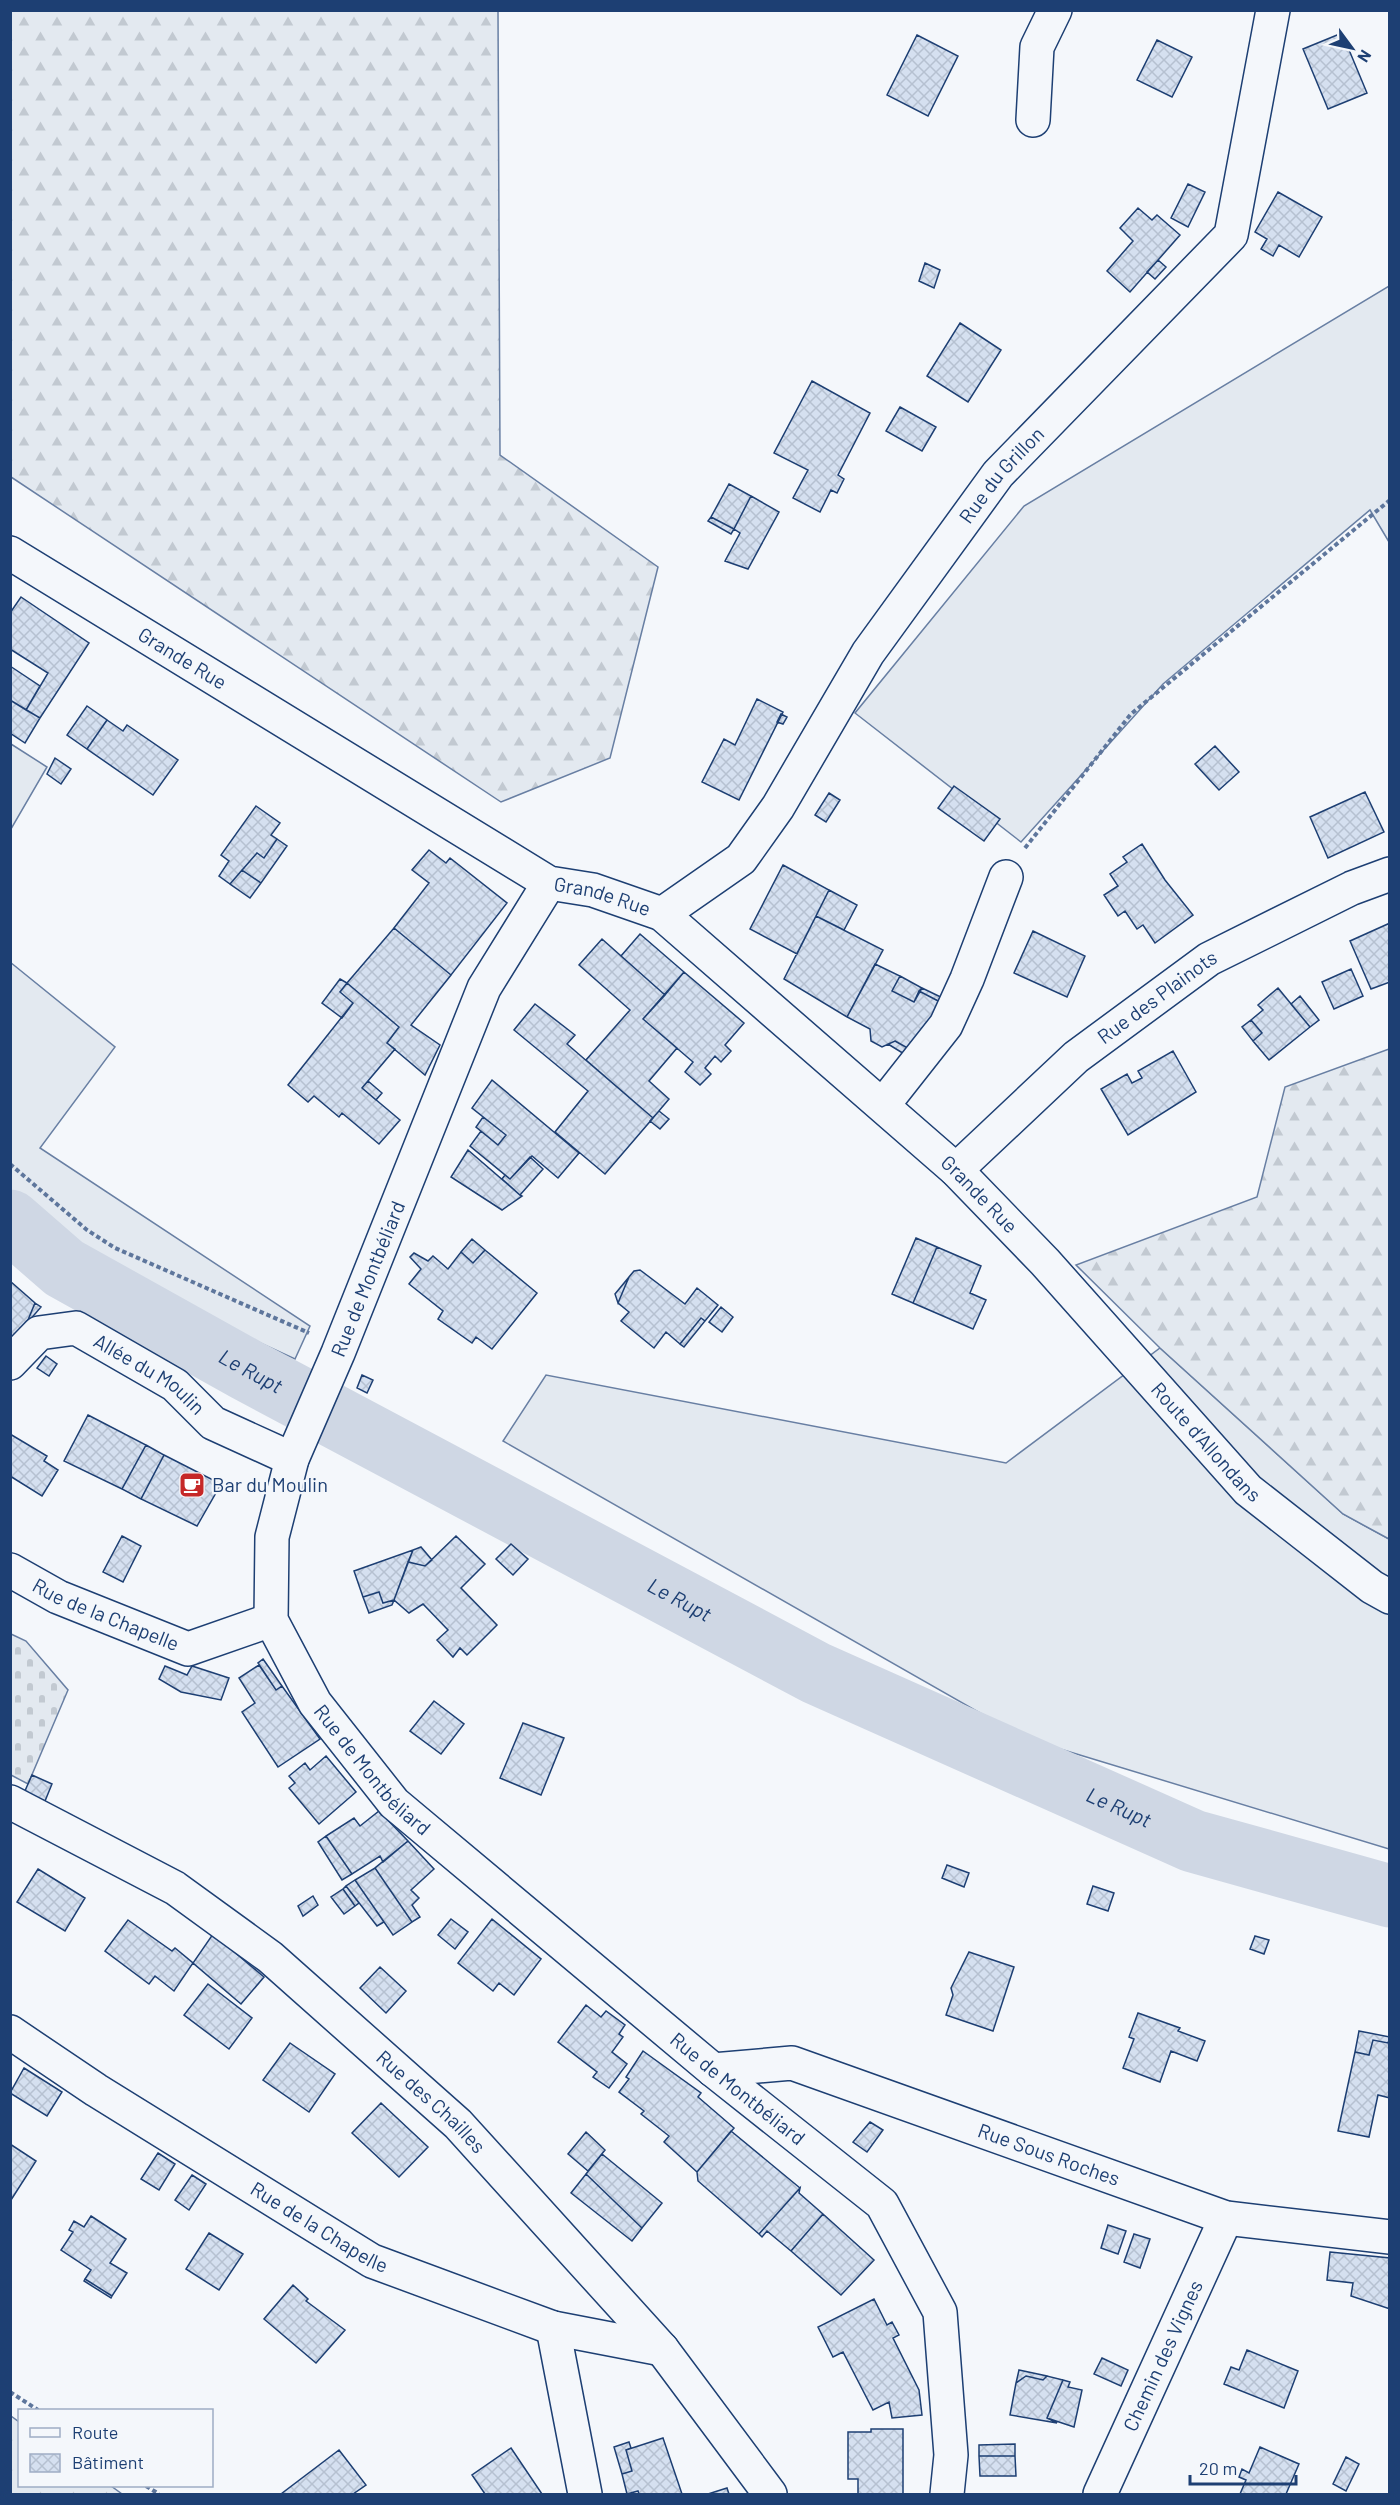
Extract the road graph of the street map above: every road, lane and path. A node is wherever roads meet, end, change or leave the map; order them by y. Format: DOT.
graph roads {
  1 [pos="1055,10"];
  2 [pos="1273,10"];
  3 [pos="1033,120"];
  4 [pos="1389,500"];
  5 [pos="10,553"];
  6 [pos="1389,874"];
  7 [pos="1006,877"];
  8 [pos="549,884"];
  9 [pos="662,914"];
  10 [pos="883,1105"];
  11 [pos="10,1164"];
  12 [pos="957,1170"];
  13 [pos="1045,1262"];
  14 [pos="328,1343"];
  15 [pos="10,1363"];
  16 [pos="292,1459"];
  17 [pos="10,1570"];
  18 [pos="1389,1597"];
  19 [pos="272,1620"];
  20 [pos="10,1802"];
  21 [pos="10,2032"];
  22 [pos="713,2070"];
  23 [pos="1226,2218"];
  24 [pos="1389,2237"];
  25 [pos="553,2328"];
  26 [pos="662,2349"];
  27 [pos="10,2392"];
  28 [pos="36,2409"];
  29 [pos="585,2494"];
  30 [pos="770,2494"];
  31 [pos="947,2494"];
  32 [pos="1100,2494"];
  1 -- 3 [label="street"];
  2 -- 9 [label="street, Rue du Grillon"];
  4 -- 7 [label="path"];
  5 -- 8 [label="street, Grande Rue"];
  6 -- 12 [label="street, Rue des Plainots"];
  7 -- 10 [label="street"];
  8 -- 9 [label="street, Grande Rue"];
  8 -- 14 [label="street, Rue de Montbéliard"];
  9 -- 10 [label="street, Grande Rue"];
  10 -- 12 [label="street, Grande Rue"];
  11 -- 14 [label="path"];
  12 -- 13 [label="street, Grande Rue"];
  13 -- 18 [label="street, Route d’Allondans"];
  14 -- 16 [label="street, Rue de Montbéliard"];
  15 -- 16 [label="street, Allée du Moulin"];
  16 -- 19 [label="street, Rue de Montbéliard"];
  17 -- 19 [label="street, Rue de la Chapelle"];
  19 -- 22 [label="street, Rue de Montbéliard"];
  20 -- 26 [label="street, Rue des Chailles"];
  21 -- 25 [label="street, Rue de la Chapelle"];
  22 -- 23 [label="street, Rue Sous Roches"];
  22 -- 31 [label="street, Rue de Montbéliard"];
  23 -- 24 [label="street, Rue Sous Roches"];
  23 -- 32 [label="street, Chemin des Vignes"];
  25 -- 26 [label="street, Rue de la Chapelle"];
  25 -- 29 [label="street"];
  26 -- 30 [label="street, Rue des Chailles"];
  27 -- 28 [label="path"];
}
